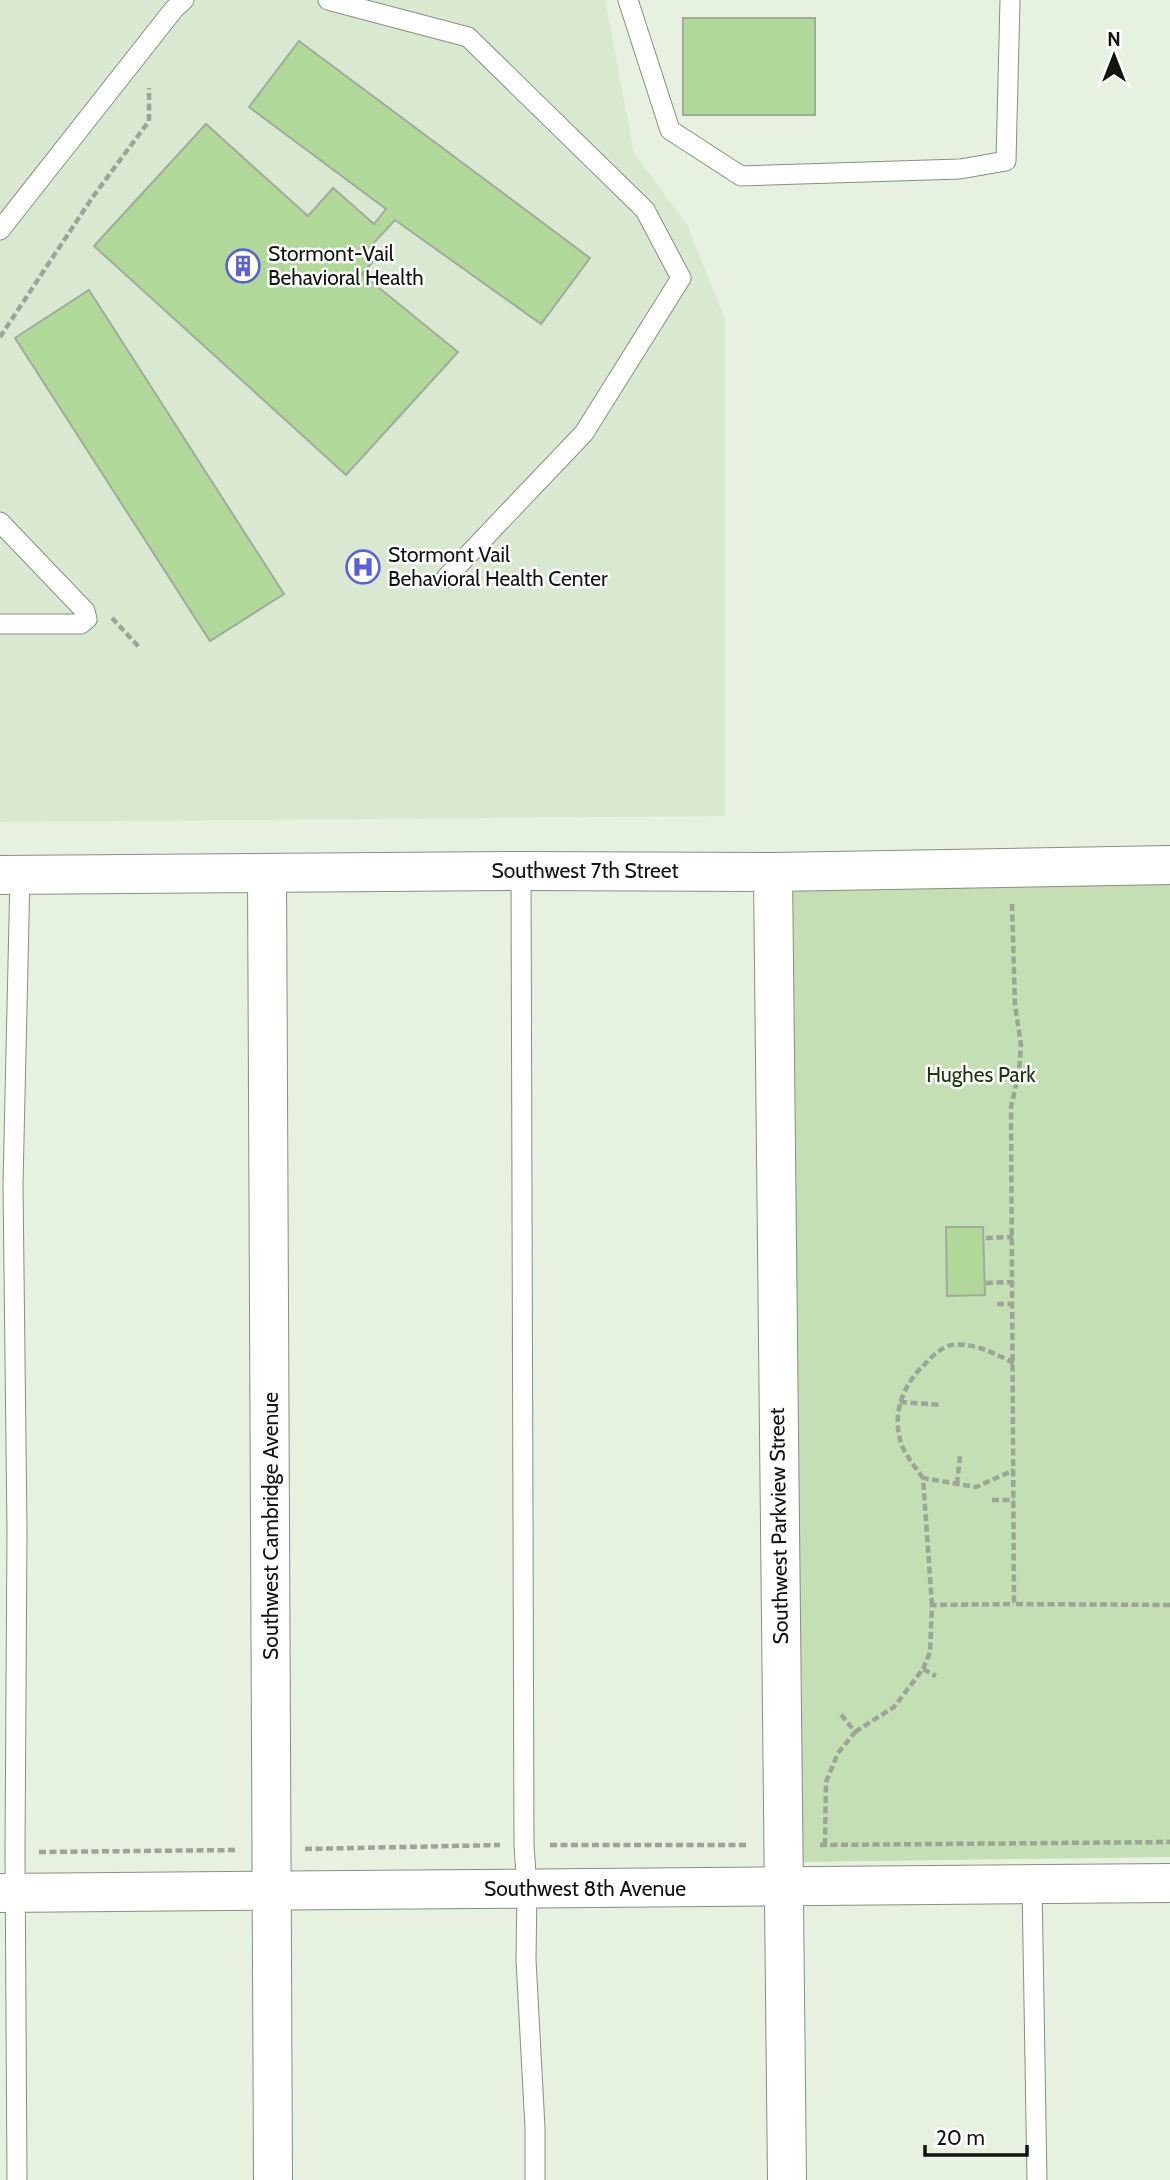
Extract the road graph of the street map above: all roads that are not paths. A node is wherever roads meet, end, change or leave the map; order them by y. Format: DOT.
graph roads {
  1 [pos="184,0"];
  2 [pos="328,0"];
  3 [pos="628,0"];
  4 [pos="1010,0"];
  5 [pos="0,230"];
  6 [pos="0,522"];
  7 [pos="446,578"];
  8 [pos="0,624"];
  9 [pos="1170,865"];
  10 [pos="521,871"];
  11 [pos="773,872"];
  12 [pos="267,873"];
  13 [pos="10,875"];
  14 [pos="1170,1883"];
  15 [pos="1032,1884"];
  16 [pos="784,1888"];
  17 [pos="527,1889"];
  18 [pos="271,1892"];
  19 [pos="8,1893"];
  20 [pos="17,2180"];
  21 [pos="273,2180"];
  22 [pos="535,2180"];
  23 [pos="787,2180"];
  24 [pos="1037,2180"];
  1 -- 5 [label="lane"];
  2 -- 7 [label="lane"];
  3 -- 4 [label="lane"];
  6 -- 8 [label="lane"];
  9 -- 11 [label="street, Southwest 7th Street"];
  10 -- 11 [label="street, Southwest 7th Street"];
  10 -- 12 [label="street, Southwest 7th Street"];
  10 -- 17 [label="lane"];
  11 -- 16 [label="street, Southwest Parkview Street"];
  12 -- 13 [label="street, Southwest 7th Street"];
  12 -- 18 [label="street, Southwest Cambridge Avenue"];
  13 -- 19 [label="lane"];
  14 -- 15 [label="street, Southwest 8th Avenue"];
  15 -- 16 [label="street, Southwest 8th Avenue"];
  15 -- 24 [label="lane"];
  16 -- 17 [label="street, Southwest 8th Avenue"];
  16 -- 23 [label="street, Southwest Parkview Street"];
  17 -- 18 [label="street, Southwest 8th Avenue"];
  17 -- 22 [label="lane"];
  18 -- 19 [label="street, Southwest 8th Avenue"];
  18 -- 21 [label="street, Southwest Cambridge Avenue"];
  19 -- 20 [label="lane"];
}
